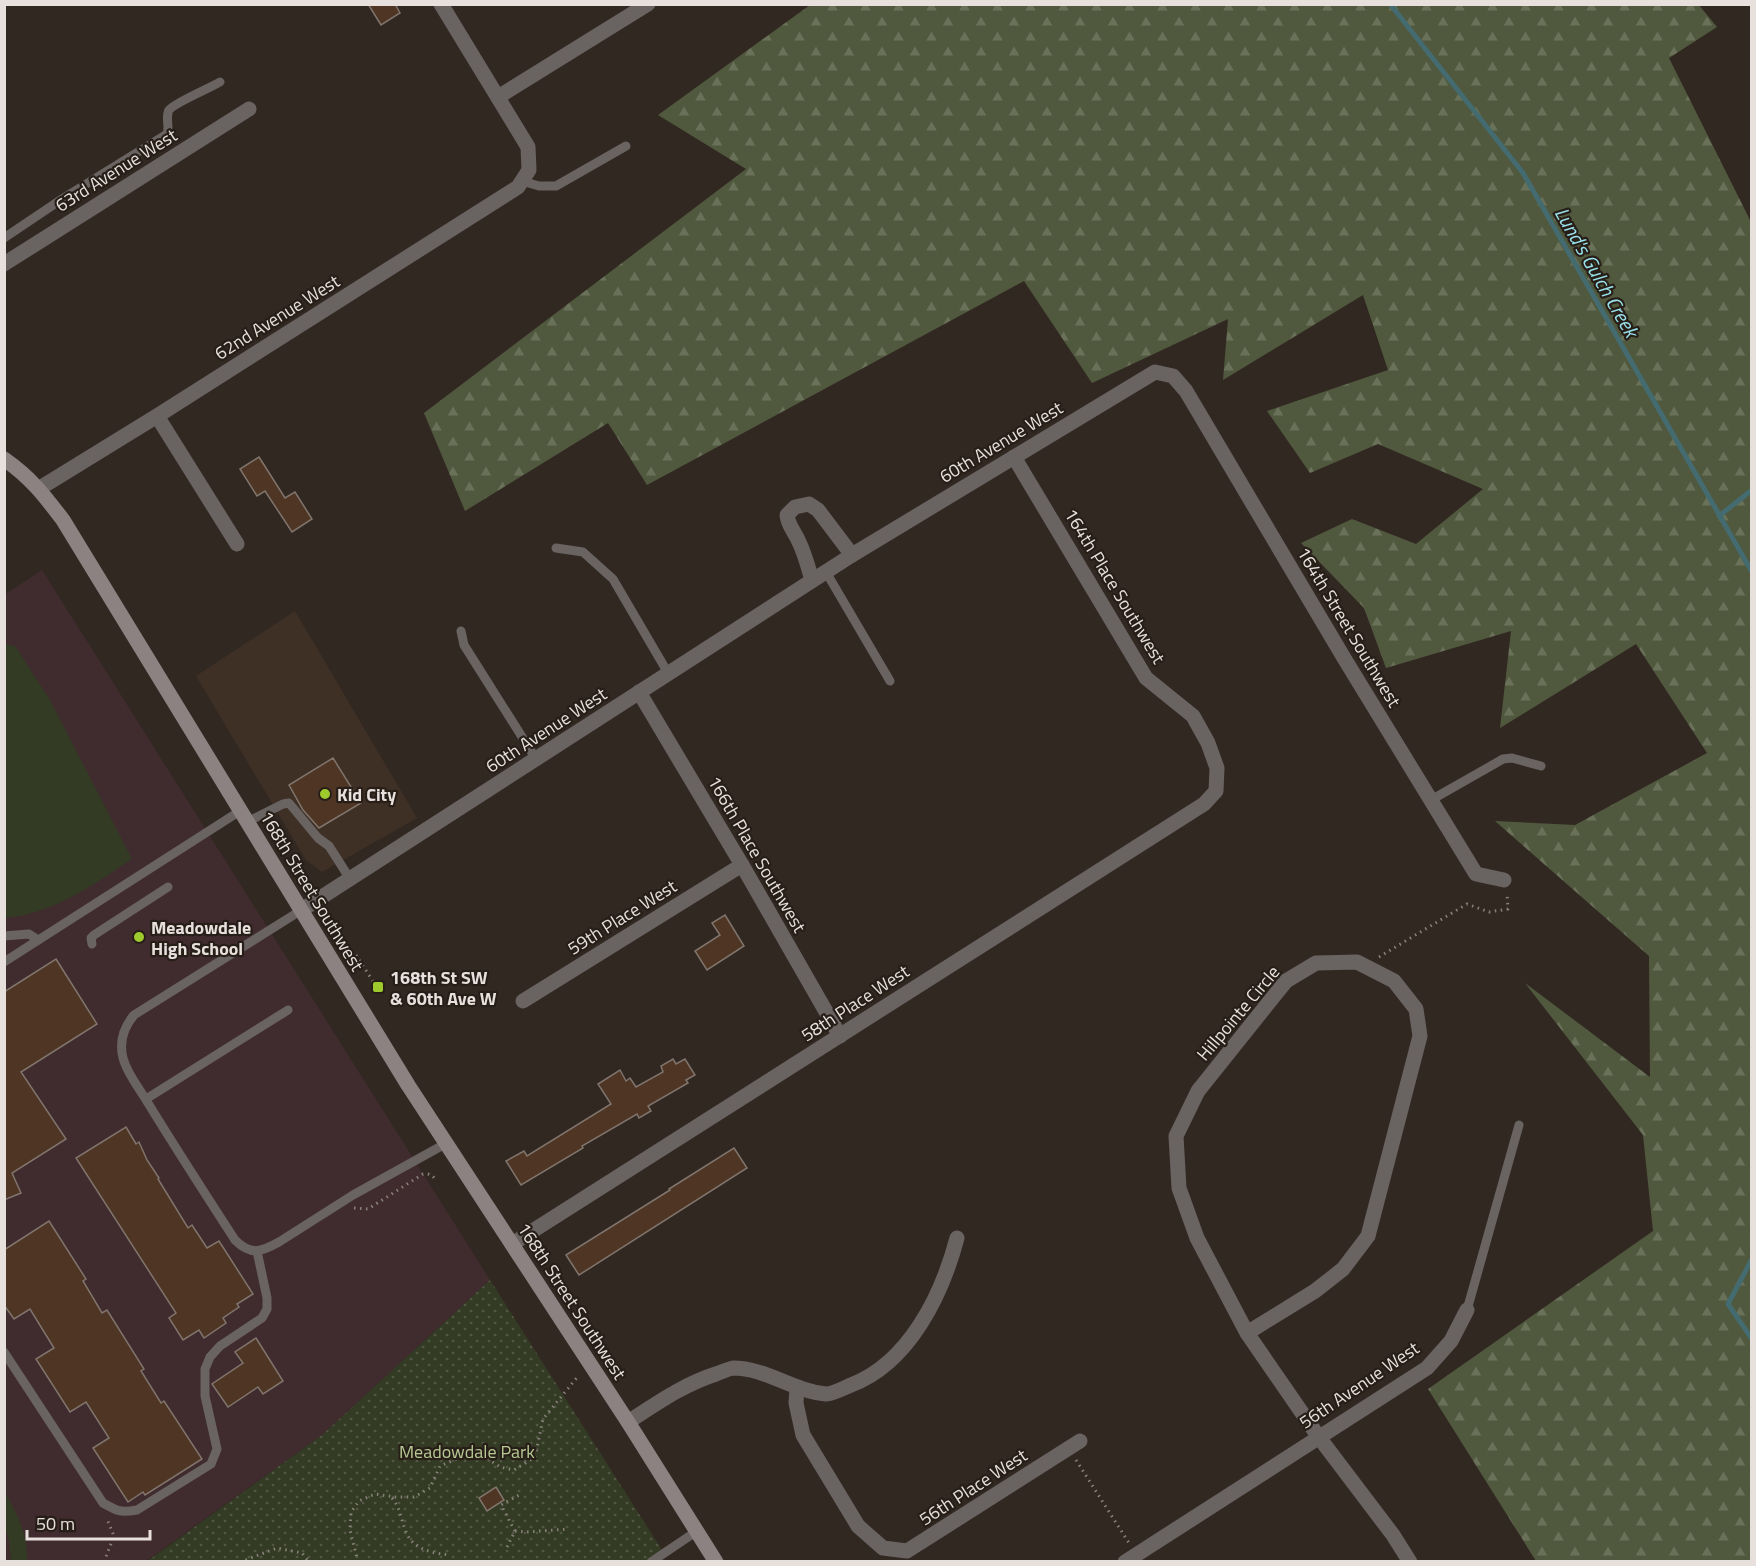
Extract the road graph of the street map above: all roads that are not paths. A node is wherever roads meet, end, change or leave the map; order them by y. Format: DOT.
graph roads {
  1 [pos="441,4"];
  2 [pos="644,7"];
  3 [pos="220,82"];
  4 [pos="498,97"];
  5 [pos="249,109"];
  6 [pos="626,146"];
  7 [pos="525,176"];
  8 [pos="4,238"];
  9 [pos="4,264"];
  10 [pos="1173,376"];
  11 [pos="157,416"];
  12 [pos="1014,457"];
  13 [pos="4,459"];
  14 [pos="40,488"];
  15 [pos="237,544"];
  16 [pos="556,548"];
  17 [pos="852,555"];
  18 [pos="826,572"];
  19 [pos="812,580"];
  20 [pos="461,631"];
  21 [pos="668,673"];
  22 [pos="890,681"];
  23 [pos="639,693"];
  24 [pos="536,759"];
  25 [pos="1540,766"];
  26 [pos="1216,791"];
  27 [pos="1431,800"];
  28 [pos="244,816"];
  29 [pos="742,865"];
  30 [pos="350,879"];
  31 [pos="1504,880"];
  32 [pos="168,887"];
  33 [pos="300,911"];
  34 [pos="4,936"];
  35 [pos="38,940"];
  36 [pos="92,944"];
  37 [pos="4,962"];
  38 [pos="523,1001"];
  39 [pos="288,1010"];
  40 [pos="840,1036"];
  41 [pos="146,1099"];
  42 [pos="1519,1125"];
  43 [pos="445,1144"];
  44 [pos="957,1238"];
  45 [pos="512,1244"];
  46 [pos="257,1251"];
  47 [pos="1467,1310"];
  48 [pos="1247,1333"];
  49 [pos="4,1352"];
  50 [pos="797,1387"];
  51 [pos="628,1422"];
  52 [pos="1318,1436"];
  53 [pos="1074,1445"];
  54 [pos="697,1531"];
  55 [pos="1130,1559"];
  56 [pos="651,1562"];
  57 [pos="716,1562"];
  58 [pos="1410,1562"];
  1 -- 4 [label="street"];
  2 -- 4 [label="street"];
  3 -- 8 [label="lane"];
  4 -- 7 [label="street"];
  5 -- 9 [label="street, 63rd Avenue West"];
  6 -- 7 [label="lane"];
  7 -- 11 [label="street, 62nd Avenue West"];
  10 -- 12 [label="street, 60th Avenue West"];
  10 -- 27 [label="street, 164th Street Southwest"];
  11 -- 14 [label="street, 62nd Avenue West"];
  11 -- 15 [label="street"];
  12 -- 17 [label="street, 60th Avenue West"];
  12 -- 26 [label="street, 164th Place Southwest"];
  13 -- 14 [label="main road, 168th Street Southwest"];
  14 -- 28 [label="main road, 168th Street Southwest"];
  16 -- 21 [label="lane"];
  17 -- 18 [label="street, 60th Avenue West"];
  17 -- 19 [label="street"];
  18 -- 19 [label="street, 60th Avenue West"];
  18 -- 22 [label="lane"];
  19 -- 21 [label="street, 60th Avenue West"];
  20 -- 24 [label="lane"];
  21 -- 23 [label="street, 60th Avenue West"];
  23 -- 24 [label="street, 60th Avenue West"];
  23 -- 29 [label="street, 166th Place Southwest"];
  24 -- 30 [label="street, 60th Avenue West"];
  25 -- 27 [label="lane"];
  26 -- 40 [label="street, 58th Place West"];
  27 -- 31 [label="street, 164th Street Southwest"];
  28 -- 30 [label="lane"];
  28 -- 33 [label="main road, 168th Street Southwest"];
  28 -- 35 [label="lane"];
  29 -- 38 [label="street, 59th Place West"];
  29 -- 40 [label="street, 166th Place Southwest"];
  30 -- 33 [label="street, 60th Avenue West"];
  32 -- 36 [label="lane"];
  33 -- 41 [label="lane"];
  33 -- 43 [label="main road, 168th Street Southwest"];
  34 -- 35 [label="lane"];
  35 -- 37 [label="lane"];
  39 -- 41 [label="lane"];
  40 -- 45 [label="street, 58th Place West"];
  41 -- 46 [label="lane"];
  42 -- 47 [label="lane, 56th Avenue West"];
  43 -- 45 [label="main road, 168th Street Southwest"];
  43 -- 46 [label="lane"];
  44 -- 50 [label="street"];
  45 -- 51 [label="main road, 168th Street Southwest"];
  46 -- 49 [label="lane"];
  47 -- 52 [label="street, 56th Avenue West"];
  48 -- 48 [label="street, Hillpointe Circle"];
  48 -- 52 [label="street, Hillpointe Circle"];
  50 -- 51 [label="street"];
  50 -- 53 [label="street, 56th Place West"];
  51 -- 54 [label="main road, 168th Street Southwest"];
  52 -- 55 [label="street, 56th Avenue West"];
  52 -- 58 [label="street, Hillpointe Circle"];
  54 -- 56 [label="lane"];
  54 -- 57 [label="main road, 168th Street Southwest"];
}
